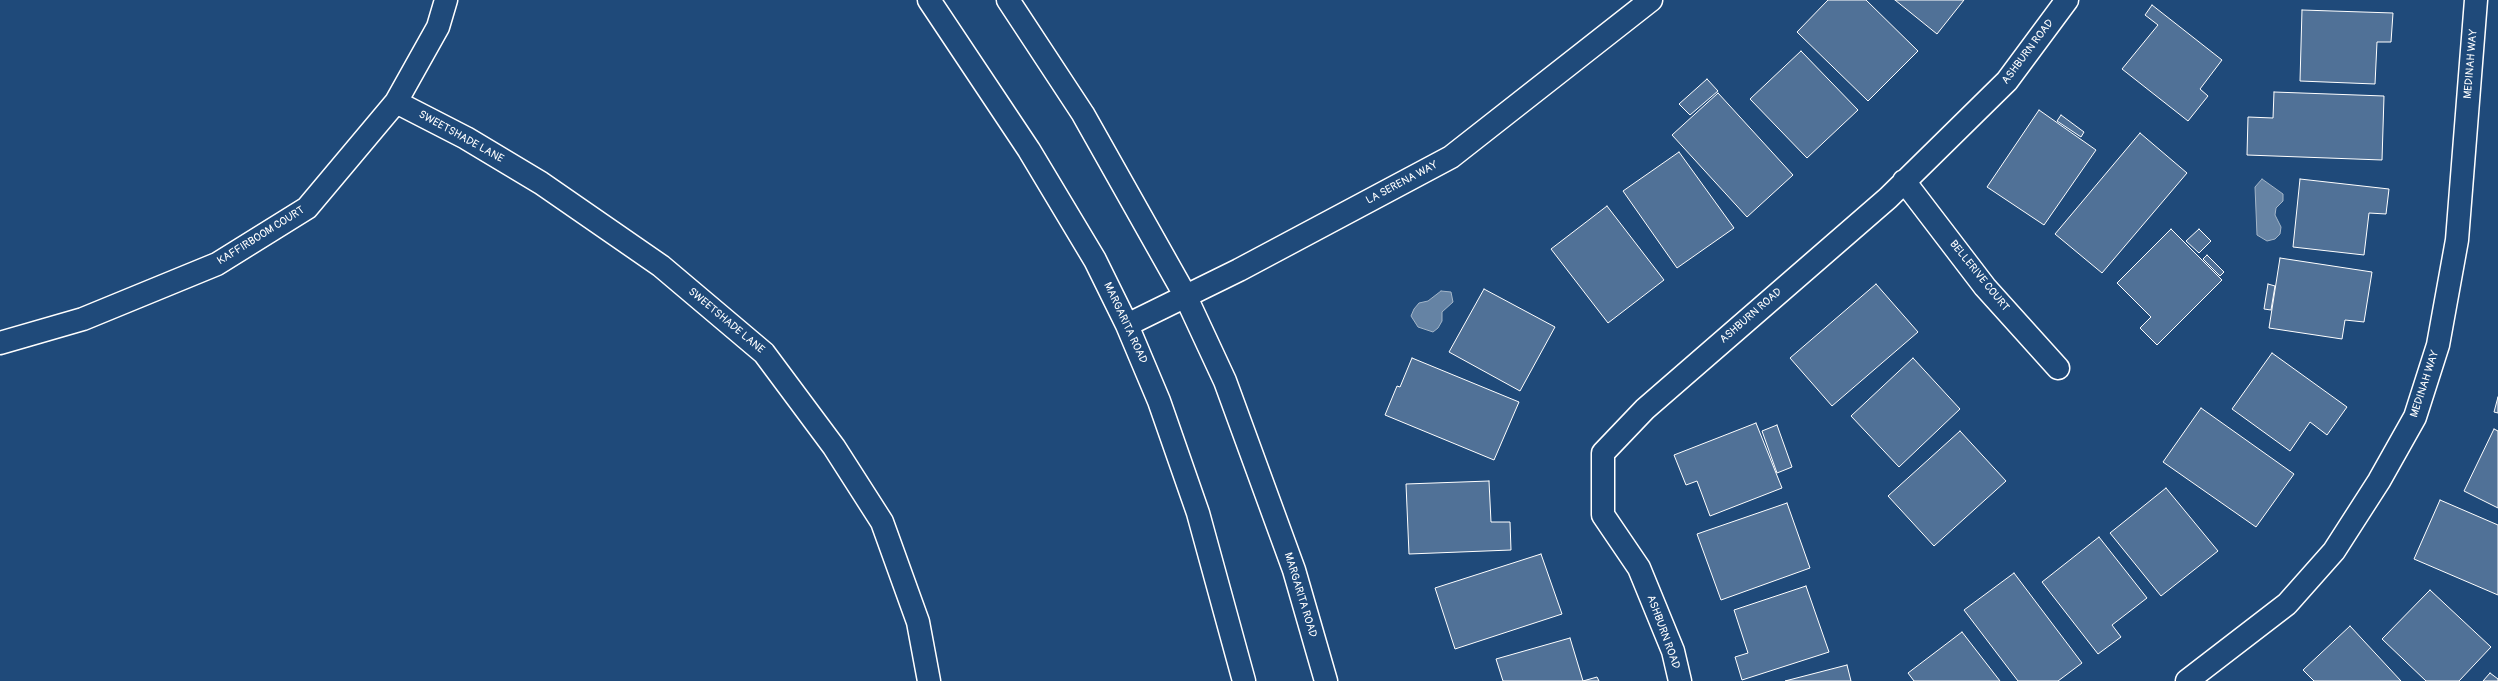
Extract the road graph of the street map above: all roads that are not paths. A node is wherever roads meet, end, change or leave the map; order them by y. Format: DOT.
graph roads {
  1 [pos="446,0"];
  2 [pos="929,0"];
  3 [pos="1008,0"];
  4 [pos="1651,0"];
  5 [pos="2067,0"];
  6 [pos="2476,0"];
  7 [pos="396,102"];
  8 [pos="1904,181"];
  9 [pos="1185,295"];
  10 [pos="1127,326"];
  11 [pos="0,343"];
  12 [pos="2058,368"];
  13 [pos="928,681"];
  14 [pos="1244,681"];
  15 [pos="1326,681"];
  16 [pos="1680,681"];
  17 [pos="2187,681"];
  1 -- 7 [label="street, KAFFIRBOOM COURT"];
  2 -- 10 [label="street, MARGARITA ROAD"];
  3 -- 9 [label="street, MARGARITA ROAD"];
  4 -- 9 [label="street, LA SERENA WAY"];
  5 -- 8 [label="street, ASHBURN ROAD"];
  6 -- 17 [label="street, MEDINAH WAY"];
  7 -- 11 [label="street, KAFFIRBOOM COURT"];
  7 -- 13 [label="street, SWEETSHADE LANE"];
  8 -- 12 [label="street, BELLERIVE COURT"];
  8 -- 16 [label="street, ASHBURN ROAD"];
  9 -- 10 [label="street, LA SERENA WAY"];
  9 -- 15 [label="street, MARGARITA ROAD"];
  10 -- 14 [label="street, MARGARITA ROAD"];
}
